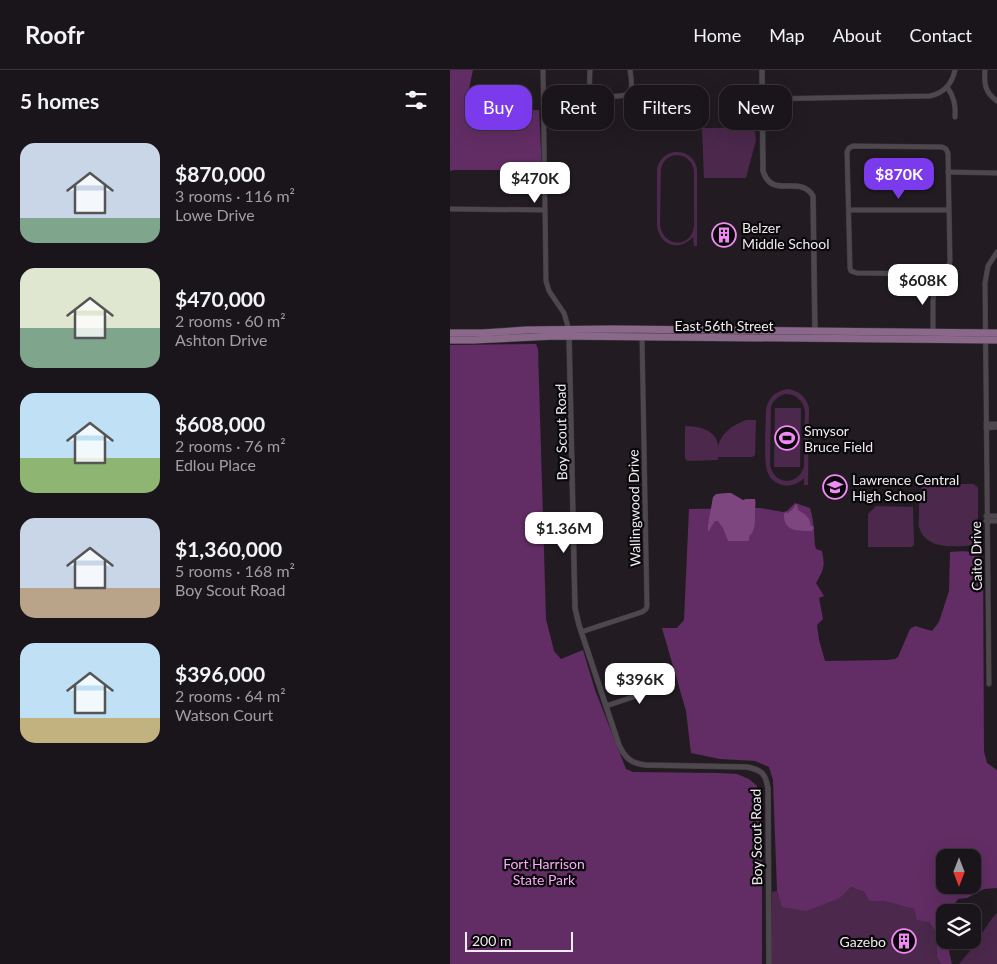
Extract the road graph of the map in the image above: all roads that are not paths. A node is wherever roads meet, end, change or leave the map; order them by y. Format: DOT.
graph roads {
  1 [pos="543,70"];
  2 [pos="590,70"];
  3 [pos="630,70"];
  4 [pos="762,70"];
  5 [pos="955,70"];
  6 [pos="985,70"];
  7 [pos="762,85"];
  8 [pos="947,87"];
  9 [pos="792,98"];
  10 [pos="997,101"];
  11 [pos="955,117"];
  12 [pos="762,130"];
  13 [pos="948,172"];
  14 [pos="997,173"];
  15 [pos="450,209"];
  16 [pos="545,210"];
  17 [pos="849,210"];
  18 [pos="948,210"];
  19 [pos="997,252"];
  20 [pos="936,274"];
  21 [pos="450,333"];
  22 [pos="569,333"];
  23 [pos="997,333"];
  24 [pos="698,334"];
  25 [pos="815,335"];
  26 [pos="932,336"];
  27 [pos="642,337"];
  28 [pos="985,337"];
  29 [pos="450,340"];
  30 [pos="997,340"];
  31 [pos="986,426"];
  32 [pos="997,426"];
  33 [pos="997,516"];
  34 [pos="986,519"];
  35 [pos="997,521"];
  36 [pos="581,632"];
  37 [pos="660,684"];
  38 [pos="989,684"];
  39 [pos="606,706"];
  40 [pos="769,964"];
  1 -- 16 [label="street, Boy Scout Road"];
  2 -- 3 [label="street"];
  4 -- 7 [label="street"];
  5 -- 8 [label="street"];
  6 -- 10 [label="street"];
  8 -- 9 [label="street"];
  8 -- 11 [label="street"];
  12 -- 25 [label="street"];
  13 -- 14 [label="street"];
  13 -- 17 [label="street"];
  13 -- 18 [label="street"];
  15 -- 16 [label="street"];
  16 -- 22 [label="street, Boy Scout Road"];
  17 -- 18 [label="street"];
  17 -- 20 [label="street"];
  18 -- 20 [label="street"];
  19 -- 28 [label="street, Caito Drive"];
  20 -- 26 [label="street"];
  21 -- 22 [label="main road, East 56th Street"];
  22 -- 24 [label="main road, East 56th Street"];
  22 -- 27 [label="main road, East 56th Street"];
  22 -- 29 [label="main road, East 56th Street"];
  22 -- 36 [label="street, Boy Scout Road"];
  23 -- 28 [label="main road, East 56th Street"];
  24 -- 25 [label="main road, East 56th Street"];
  24 -- 27 [label="main road, East 56th Street"];
  25 -- 26 [label="main road, East 56th Street"];
  26 -- 28 [label="main road, East 56th Street"];
  27 -- 36 [label="street, Wallingwood Drive"];
  28 -- 30 [label="main road, East 56th Street"];
  28 -- 31 [label="street, Caito Drive"];
  31 -- 32 [label="street"];
  31 -- 34 [label="street, Caito Drive"];
  33 -- 34 [label="street"];
  34 -- 35 [label="street"];
  34 -- 38 [label="street, Caito Drive"];
  36 -- 39 [label="street, Boy Scout Road"];
  37 -- 39 [label="street"];
  39 -- 40 [label="street, Boy Scout Road"];
}
